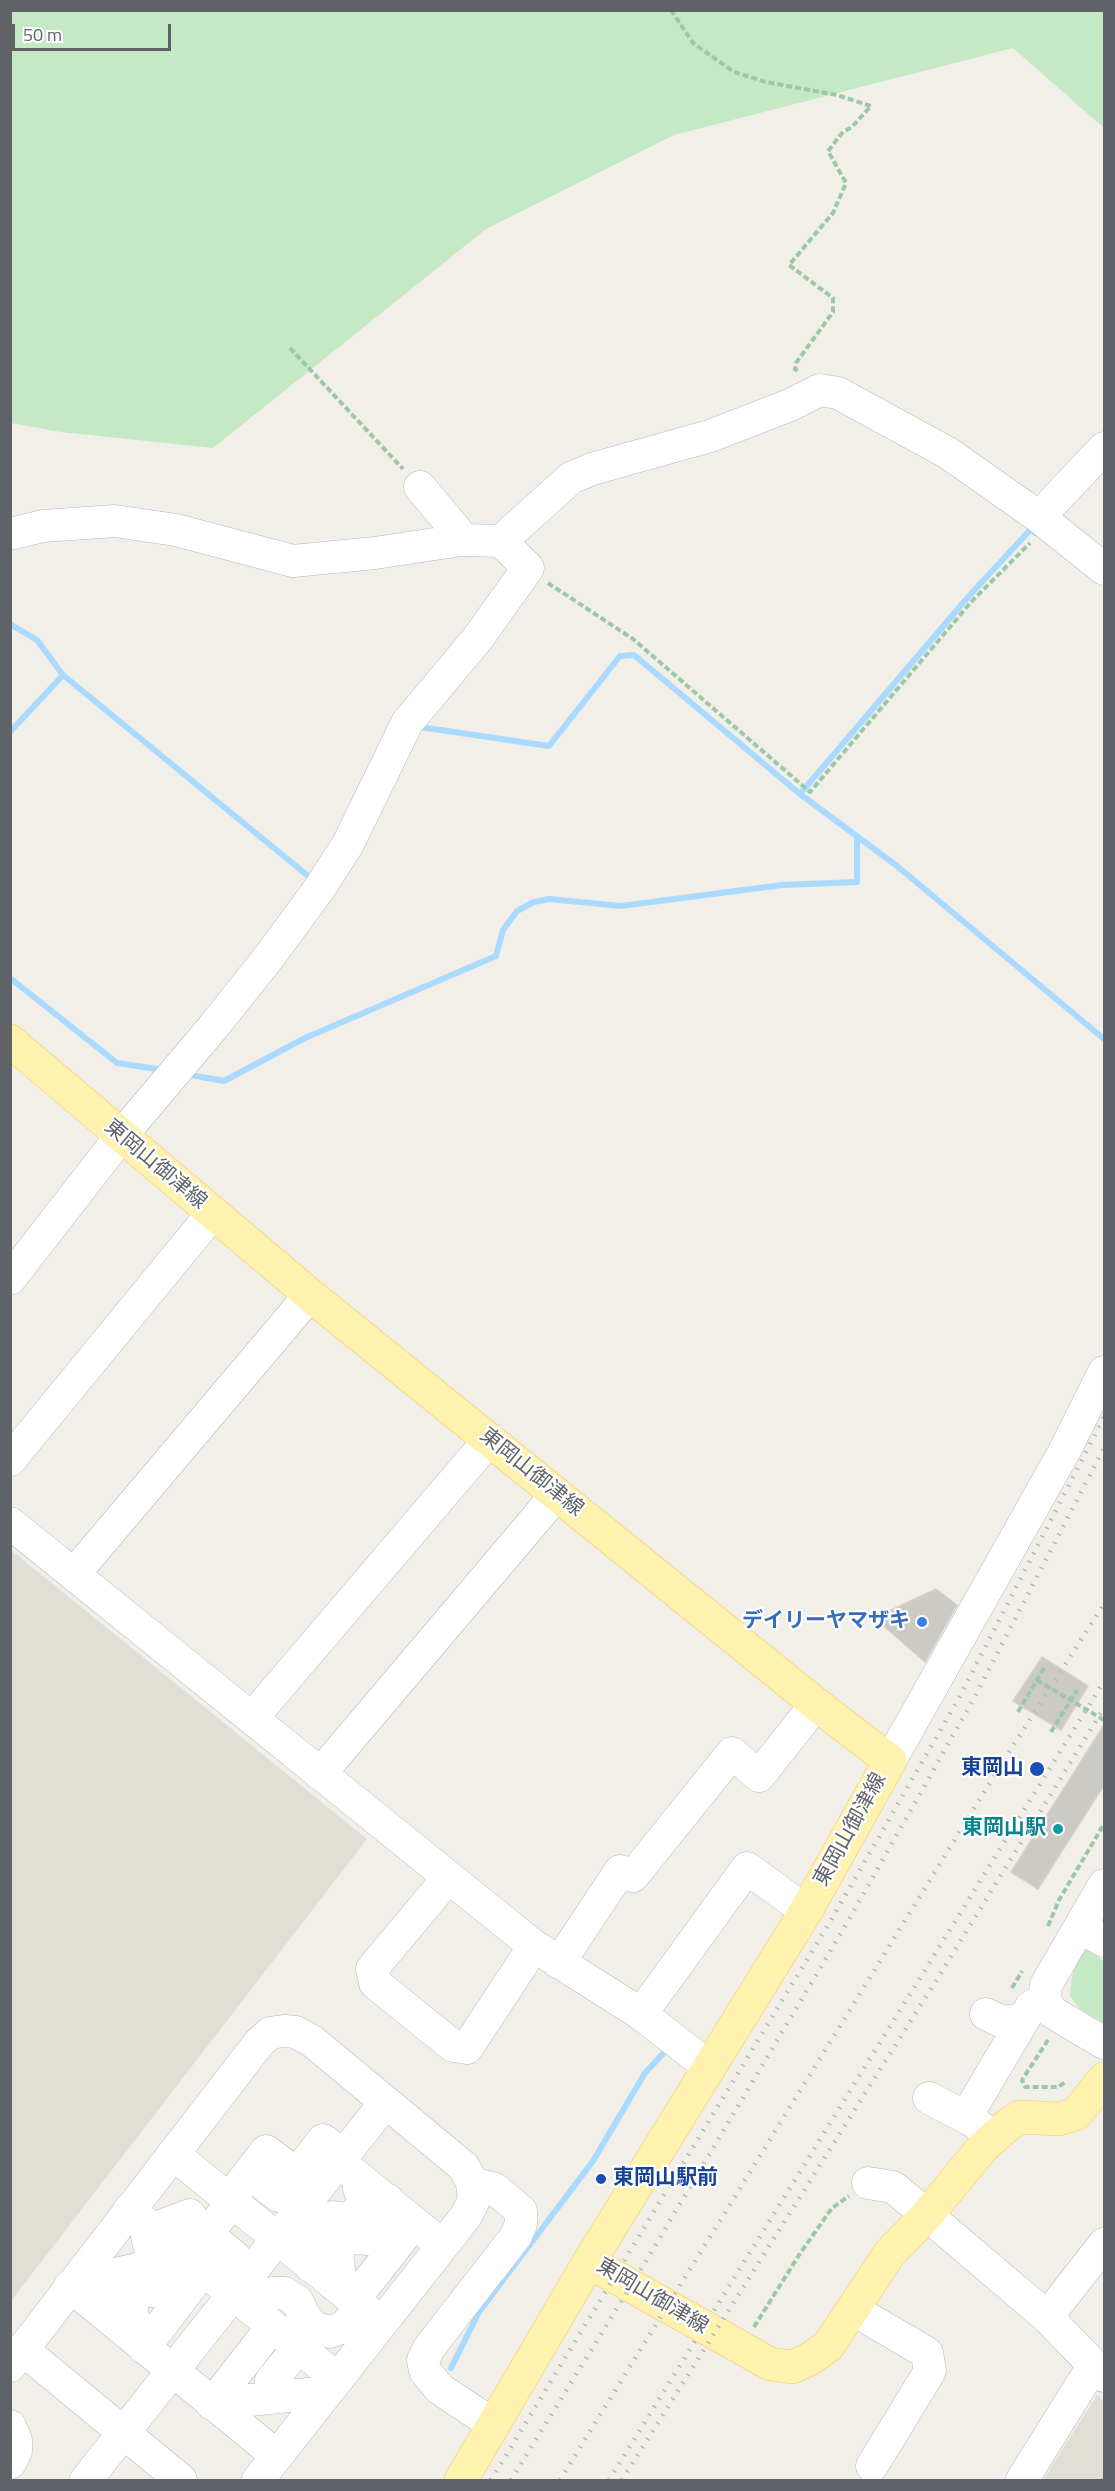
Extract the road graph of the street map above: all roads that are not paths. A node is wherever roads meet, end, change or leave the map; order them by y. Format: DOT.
graph roads {
  1 [pos="1104,448"];
  2 [pos="420,487"];
  3 [pos="1043,521"];
  4 [pos="10,534"];
  5 [pos="461,540"];
  6 [pos="501,541"];
  7 [pos="1104,568"];
  8 [pos="10,1041"];
  9 [pos="121,1136"];
  10 [pos="212,1214"];
  11 [pos="10,1279"];
  12 [pos="310,1295"];
  13 [pos="1104,1372"];
  14 [pos="490,1439"];
  15 [pos="10,1460"];
  16 [pos="557,1494"];
  17 [pos="10,1523"];
  18 [pos="74,1574"];
  19 [pos="816,1704"];
  20 [pos="252,1718"];
  21 [pos="890,1761"];
  22 [pos="320,1774"];
  23 [pos="448,1878"];
  24 [pos="1104,1884"];
  25 [pos="806,1911"];
  26 [pos="1092,1934"];
  27 [pos="546,1954"];
  28 [pos="641,2013"];
  29 [pos="1014,2013"];
  30 [pos="1104,2043"];
  31 [pos="708,2066"];
  32 [pos="1104,2079"];
  33 [pos="929,2098"];
  34 [pos="385,2103"];
  35 [pos="983,2128"];
  36 [pos="173,2154"];
  37 [pos="348,2160"];
  38 [pos="867,2182"];
  39 [pos="472,2183"];
  40 [pos="231,2200"];
  41 [pos="388,2200"];
  42 [pos="927,2215"];
  43 [pos="141,2219"];
  44 [pos="415,2222"];
  45 [pos="449,2237"];
  46 [pos="277,2238"];
  47 [pos="1104,2244"];
  48 [pos="589,2262"];
  49 [pos="70,2286"];
  50 [pos="348,2296"];
  51 [pos="852,2309"];
  52 [pos="242,2313"];
  53 [pos="1047,2317"];
  54 [pos="125,2331"];
  55 [pos="16,2358"];
  56 [pos="1099,2371"];
  57 [pos="172,2372"];
  58 [pos="332,2385"];
  59 [pos="212,2404"];
  60 [pos="494,2425"];
  61 [pos="10,2426"];
  62 [pos="123,2433"];
  63 [pos="10,2463"];
  64 [pos="872,2466"];
  65 [pos="273,2471"];
  66 [pos="87,2480"];
  67 [pos="182,2481"];
  68 [pos="461,2481"];
  69 [pos="1022,2481"];
  1 -- 3 [label="street"];
  2 -- 5 [label="street"];
  3 -- 6 [label="street"];
  3 -- 7 [label="street"];
  4 -- 5 [label="street"];
  5 -- 6 [label="street"];
  6 -- 9 [label="street"];
  8 -- 9 [label="main road, 東岡山御津線"];
  9 -- 10 [label="main road, 東岡山御津線"];
  9 -- 11 [label="street"];
  10 -- 12 [label="main road, 東岡山御津線"];
  10 -- 15 [label="street"];
  12 -- 14 [label="main road, 東岡山御津線"];
  12 -- 18 [label="street"];
  13 -- 21 [label="street"];
  14 -- 16 [label="main road, 東岡山御津線"];
  14 -- 20 [label="street"];
  16 -- 19 [label="main road, 東岡山御津線"];
  16 -- 22 [label="street"];
  17 -- 18 [label="street"];
  18 -- 20 [label="street"];
  19 -- 21 [label="main road, 東岡山御津線"];
  19 -- 27 [label="street"];
  20 -- 22 [label="street"];
  21 -- 25 [label="main road, 東岡山御津線"];
  22 -- 23 [label="street"];
  23 -- 27 [label="street"];
  23 -- 27 [label="street"];
  24 -- 26 [label="street"];
  25 -- 28 [label="street"];
  25 -- 31 [label="main road, 東岡山御津線"];
  26 -- 29 [label="street"];
  27 -- 28 [label="street"];
  28 -- 31 [label="street"];
  29 -- 30 [label="street"];
  29 -- 35 [label="street"];
  31 -- 48 [label="main road, 東岡山御津線"];
  32 -- 35 [label="main road, 東岡山御津線"];
  33 -- 35 [label="street"];
  34 -- 36 [label="street"];
  34 -- 37 [label="street"];
  34 -- 39 [label="street"];
  35 -- 42 [label="main road, 東岡山御津線"];
  36 -- 40 [label="street"];
  36 -- 43 [label="street"];
  37 -- 40 [label="street"];
  37 -- 41 [label="street"];
  37 -- 45 [label="street"];
  37 -- 46 [label="street"];
  37 -- 50 [label="street"];
  38 -- 42 [label="street"];
  39 -- 45 [label="street"];
  39 -- 60 [label="street"];
  40 -- 46 [label="street"];
  40 -- 52 [label="street"];
  41 -- 44 [label="street"];
  41 -- 50 [label="street"];
  42 -- 51 [label="main road, 東岡山御津線"];
  42 -- 53 [label="street"];
  43 -- 49 [label="street"];
  43 -- 52 [label="street"];
  43 -- 54 [label="street"];
  44 -- 45 [label="street"];
  44 -- 50 [label="street"];
  45 -- 50 [label="street"];
  46 -- 50 [label="street"];
  46 -- 52 [label="street"];
  47 -- 53 [label="street"];
  48 -- 51 [label="main road, 東岡山御津線"];
  48 -- 60 [label="main road"];
  49 -- 54 [label="street"];
  49 -- 55 [label="street"];
  50 -- 52 [label="street"];
  50 -- 58 [label="street"];
  51 -- 64 [label="street"];
  52 -- 54 [label="street"];
  52 -- 54 [label="street"];
  52 -- 57 [label="street"];
  52 -- 58 [label="street"];
  52 -- 59 [label="street"];
  53 -- 56 [label="street"];
  54 -- 57 [label="street"];
  55 -- 62 [label="street"];
  56 -- 69 [label="street"];
  57 -- 59 [label="street"];
  57 -- 62 [label="street"];
  58 -- 59 [label="street"];
  58 -- 65 [label="street"];
  59 -- 65 [label="street"];
  60 -- 68 [label="main road"];
  61 -- 63 [label="street"];
  62 -- 66 [label="street"];
  62 -- 67 [label="street"];
}
